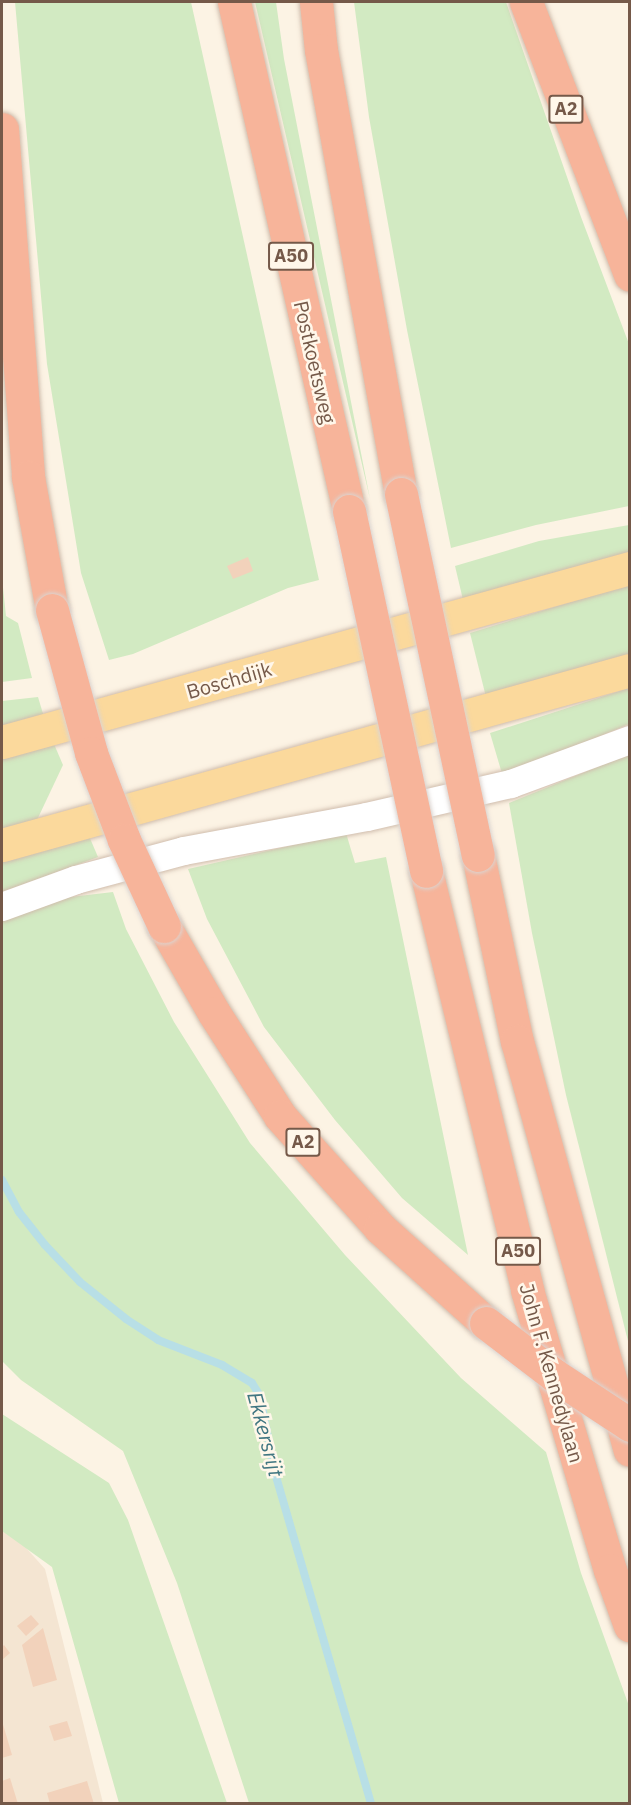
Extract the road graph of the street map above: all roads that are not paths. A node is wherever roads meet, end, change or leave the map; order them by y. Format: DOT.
graph roads {
  1 [pos="234,2"];
  2 [pos="316,2"];
  3 [pos="526,2"];
  4 [pos="2,129"];
  5 [pos="630,275"];
  6 [pos="630,568"];
  7 [pos="630,670"];
  8 [pos="630,740"];
  9 [pos="2,742"];
  10 [pos="2,846"];
  11 [pos="426,871"];
  12 [pos="2,907"];
  13 [pos="630,1425"];
  14 [pos="630,1450"];
  15 [pos="630,1626"];
  1 -- 11 [label="highway, Postkoetsweg / A50, bridge"];
  2 -- 14 [label="highway, A50, bridge"];
  3 -- 5 [label="highway, A2"];
  4 -- 13 [label="highway, A2, bridge"];
  6 -- 9 [label="main road, Boschdijk"];
  7 -- 10 [label="main road"];
  8 -- 12 [label="street"];
  11 -- 15 [label="highway, John F. Kennedylaan / A50"];
}
